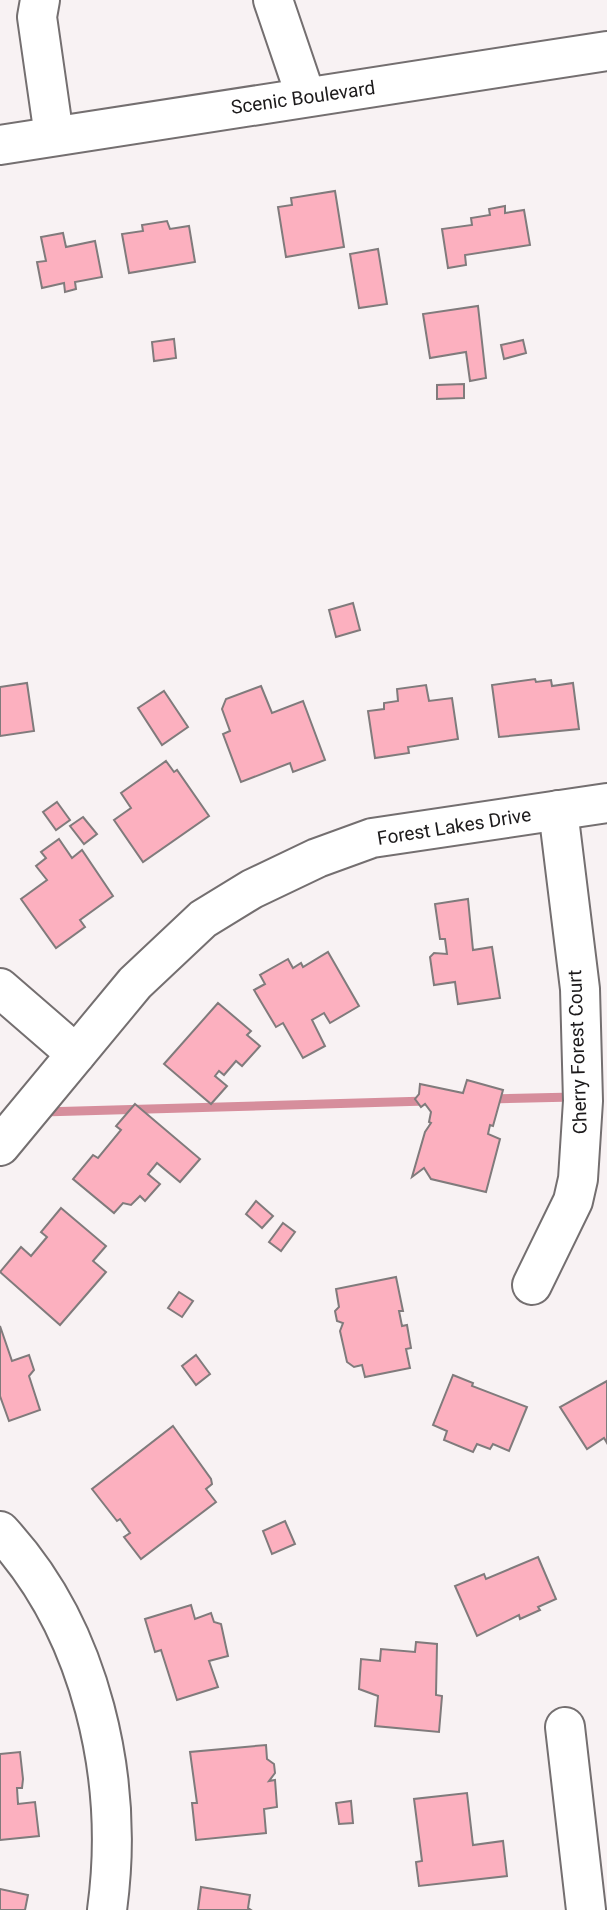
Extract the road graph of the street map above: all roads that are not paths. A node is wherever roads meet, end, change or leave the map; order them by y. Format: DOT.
graph roads {
  1 [pos="40,0"];
  2 [pos="273,0"];
  3 [pos="607,51"];
  4 [pos="306,97"];
  5 [pos="54,136"];
  6 [pos="0,145"];
  7 [pos="607,803"];
  8 [pos="558,810"];
  9 [pos="0,988"];
  10 [pos="76,1054"];
  11 [pos="0,1146"];
  12 [pos="532,1285"];
  13 [pos="0,1531"];
  14 [pos="565,1727"];
  15 [pos="107,1910"];
  16 [pos="586,1910"];
  1 -- 5 [label="street"];
  2 -- 4 [label="street"];
  3 -- 4 [label="street, Scenic Boulevard"];
  4 -- 5 [label="street, Scenic Boulevard"];
  5 -- 6 [label="street, Scenic Boulevard"];
  7 -- 8 [label="street, Forest Lakes Drive"];
  8 -- 10 [label="street, Forest Lakes Drive"];
  8 -- 12 [label="street, Cherry Forest Court"];
  9 -- 10 [label="street"];
  10 -- 11 [label="street, Forest Lakes Drive"];
  13 -- 15 [label="street"];
  14 -- 16 [label="street"];
}
